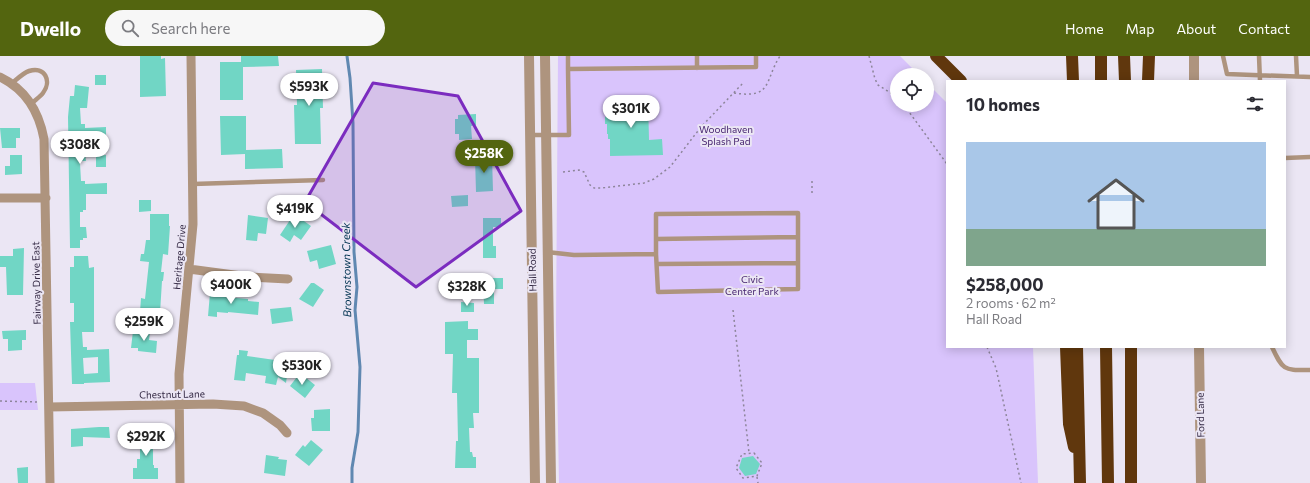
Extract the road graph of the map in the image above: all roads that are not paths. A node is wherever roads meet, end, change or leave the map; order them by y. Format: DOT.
graph roads {
  1 [pos="191,56"];
  2 [pos="529,56"];
  3 [pos="545,56"];
  4 [pos="568,56"];
  5 [pos="697,56"];
  6 [pos="756,56"];
  7 [pos="936,56"];
  8 [pos="1072,56"];
  9 [pos="1101,56"];
  10 [pos="1124,56"];
  11 [pos="1149,56"];
  12 [pos="1194,56"];
  13 [pos="1223,56"];
  14 [pos="1259,56"];
  15 [pos="1296,56"];
  16 [pos="697,68"];
  17 [pos="568,69"];
  18 [pos="1260,75"];
  19 [pos="1297,76"];
  20 [pos="0,77"];
  21 [pos="1310,77"];
  22 [pos="960,80"];
  23 [pos="1073,80"];
  24 [pos="1101,80"];
  25 [pos="1125,80"];
  26 [pos="1148,80"];
  27 [pos="1194,80"];
  28 [pos="1260,80"];
  29 [pos="11,84"];
  30 [pos="31,104"];
  31 [pos="530,134"];
  32 [pos="546,135"];
  33 [pos="1310,157"];
  34 [pos="1286,158"];
  35 [pos="324,180"];
  36 [pos="193,184"];
  37 [pos="0,198"];
  38 [pos="46,198"];
  39 [pos="798,237"];
  40 [pos="656,239"];
  41 [pos="532,252"];
  42 [pos="548,252"];
  43 [pos="656,254"];
  44 [pos="798,263"];
  45 [pos="657,264"];
  46 [pos="189,268"];
  47 [pos="288,279"];
  48 [pos="1066,348"];
  49 [pos="1077,348"];
  50 [pos="1106,348"];
  51 [pos="1131,348"];
  52 [pos="1138,348"];
  53 [pos="1199,348"];
  54 [pos="1272,348"];
  55 [pos="1310,370"];
  56 [pos="1132,389"];
  57 [pos="179,405"];
  58 [pos="49,407"];
  59 [pos="287,433"];
  60 [pos="534,447"];
  61 [pos="550,447"];
  62 [pos="1079,461"];
  63 [pos="50,483"];
  64 [pos="180,483"];
  65 [pos="535,483"];
  66 [pos="551,483"];
  67 [pos="1080,483"];
  68 [pos="1108,483"];
  69 [pos="1132,483"];
  70 [pos="1201,483"];
  1 -- 36 [label="street, Heritage Drive"];
  2 -- 31 [label="street, Hall Road"];
  3 -- 32 [label="street, Hall Road"];
  4 -- 17 [label="lane"];
  5 -- 16 [label="lane"];
  6 -- 16 [label="lane"];
  7 -- 22 [label="highway"];
  8 -- 23 [label="highway"];
  9 -- 24 [label="highway"];
  10 -- 25 [label="highway"];
  11 -- 26 [label="highway"];
  12 -- 27 [label="street"];
  13 -- 18 [label="lane"];
  14 -- 18 [label="lane"];
  15 -- 19 [label="lane"];
  16 -- 17 [label="lane"];
  17 -- 32 [label="lane"];
  18 -- 19 [label="lane"];
  18 -- 28 [label="lane"];
  19 -- 21 [label="lane"];
  20 -- 29 [label="street, Fairway Drive East"];
  29 -- 30 [label="street, Fairway Drive East"];
  29 -- 30 [label="lane"];
  30 -- 38 [label="street, Fairway Drive East"];
  31 -- 32 [label="lane"];
  31 -- 41 [label="street, Hall Road"];
  32 -- 42 [label="street, Hall Road"];
  33 -- 34 [label="lane"];
  35 -- 36 [label="lane"];
  36 -- 46 [label="street, Heritage Drive"];
  37 -- 38 [label="street"];
  38 -- 58 [label="street, Fairway Drive East"];
  39 -- 40 [label="lane"];
  39 -- 40 [label="lane"];
  39 -- 44 [label="lane"];
  40 -- 43 [label="lane"];
  41 -- 42 [label="street"];
  41 -- 60 [label="street, Hall Road"];
  42 -- 43 [label="lane"];
  42 -- 61 [label="street, Hall Road"];
  43 -- 45 [label="lane"];
  44 -- 45 [label="lane"];
  44 -- 45 [label="lane"];
  46 -- 47 [label="street"];
  46 -- 57 [label="street, Heritage Drive"];
  48 -- 62 [label="highway"];
  49 -- 62 [label="highway"];
  50 -- 68 [label="highway"];
  51 -- 56 [label="highway"];
  52 -- 56 [label="highway"];
  53 -- 70 [label="street, Ford Lane"];
  54 -- 55 [label="lane"];
  56 -- 69 [label="highway"];
  57 -- 58 [label="street, Chestnut Lane"];
  57 -- 59 [label="street, Chestnut Lane"];
  57 -- 64 [label="street, Heritage Drive"];
  58 -- 63 [label="street, Fairway Drive East"];
  60 -- 61 [label="street"];
  60 -- 65 [label="street, Hall Road"];
  61 -- 66 [label="street, Hall Road"];
  62 -- 67 [label="highway"];
}
